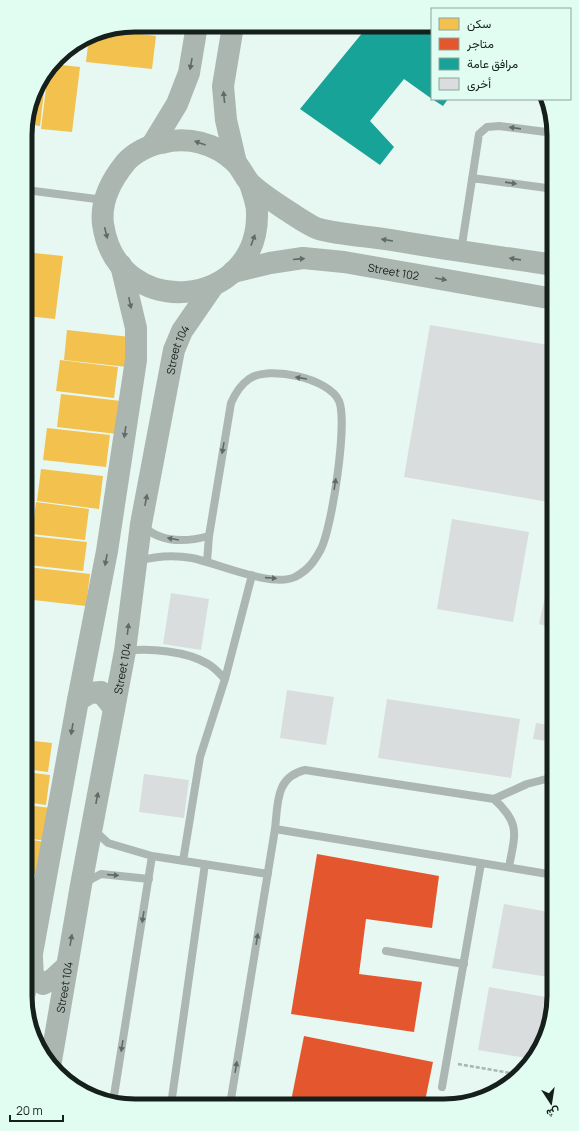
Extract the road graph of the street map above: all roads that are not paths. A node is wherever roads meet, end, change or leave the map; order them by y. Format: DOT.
graph roads {
  1 [pos="197,32"];
  2 [pos="232,32"];
  3 [pos="547,133"];
  4 [pos="152,145"];
  5 [pos="236,163"];
  6 [pos="472,178"];
  7 [pos="250,184"];
  8 [pos="547,188"];
  9 [pos="32,191"];
  10 [pos="104,200"];
  11 [pos="461,251"];
  12 [pos="547,264"];
  13 [pos="121,265"];
  14 [pos="233,272"];
  15 [pos="213,286"];
  16 [pos="547,298"];
  17 [pos="141,524"];
  18 [pos="208,536"];
  19 [pos="136,561"];
  20 [pos="207,562"];
  21 [pos="252,575"];
  22 [pos="125,651"];
  23 [pos="224,679"];
  24 [pos="78,700"];
  25 [pos="114,708"];
  26 [pos="547,779"];
  27 [pos="494,799"];
  28 [pos="92,827"];
  29 [pos="275,829"];
  30 [pos="152,856"];
  31 [pos="183,860"];
  32 [pos="481,863"];
  33 [pos="205,864"];
  34 [pos="509,868"];
  35 [pos="268,874"];
  36 [pos="547,874"];
  37 [pos="149,879"];
  38 [pos="81,885"];
  39 [pos="32,950"];
  40 [pos="386,951"];
  41 [pos="464,964"];
  42 [pos="32,966"];
  43 [pos="67,966"];
  44 [pos="52,1056"];
  45 [pos="442,1088"];
  46 [pos="114,1096"];
  47 [pos="172,1099"];
  48 [pos="231,1099"];
  1 -- 4 [label="street, one-way"];
  5 -- 2 [label="street, one-way"];
  3 -- 6 [label="lane, one-way"];
  5 -- 4 [label="street, one-way"];
  4 -- 10 [label="street"];
  5 -- 7 [label="street"];
  6 -- 8 [label="lane, one-way"];
  6 -- 11 [label="lane"];
  11 -- 7 [label="street, one-way"];
  14 -- 7 [label="street, one-way"];
  9 -- 10 [label="lane"];
  10 -- 13 [label="street, one-way"];
  12 -- 11 [label="street, one-way"];
  13 -- 15 [label="street"];
  13 -- 24 [label="street, one-way"];
  14 -- 15 [label="street"];
  14 -- 16 [label="street, Street 102, one-way"];
  17 -- 15 [label="street, Street 104, one-way"];
  18 -- 17 [label="lane, one-way"];
  17 -- 19 [label="street, Street 104"];
  18 -- 20 [label="lane"];
  21 -- 18 [label="lane, one-way"];
  19 -- 20 [label="lane"];
  22 -- 19 [label="street, Street 104, one-way"];
  20 -- 21 [label="lane"];
  21 -- 23 [label="lane"];
  22 -- 23 [label="lane"];
  22 -- 25 [label="street, Street 104"];
  23 -- 31 [label="lane"];
  24 -- 25 [label="street"];
  24 -- 39 [label="street, one-way"];
  28 -- 25 [label="street, Street 104, one-way"];
  26 -- 27 [label="lane"];
  27 -- 29 [label="lane"];
  27 -- 34 [label="lane"];
  28 -- 30 [label="lane"];
  28 -- 38 [label="street, Street 104"];
  29 -- 32 [label="lane"];
  29 -- 35 [label="lane"];
  30 -- 31 [label="lane"];
  30 -- 37 [label="lane"];
  31 -- 33 [label="lane"];
  32 -- 34 [label="lane"];
  32 -- 41 [label="lane"];
  33 -- 35 [label="lane"];
  33 -- 47 [label="lane"];
  34 -- 36 [label="lane"];
  48 -- 35 [label="lane, one-way"];
  38 -- 37 [label="lane, one-way"];
  37 -- 46 [label="lane, one-way"];
  43 -- 38 [label="street, Street 104, one-way"];
  40 -- 41 [label="lane"];
  41 -- 45 [label="lane"];
  42 -- 43 [label="street"];
  43 -- 44 [label="street, Street 104"];
}
